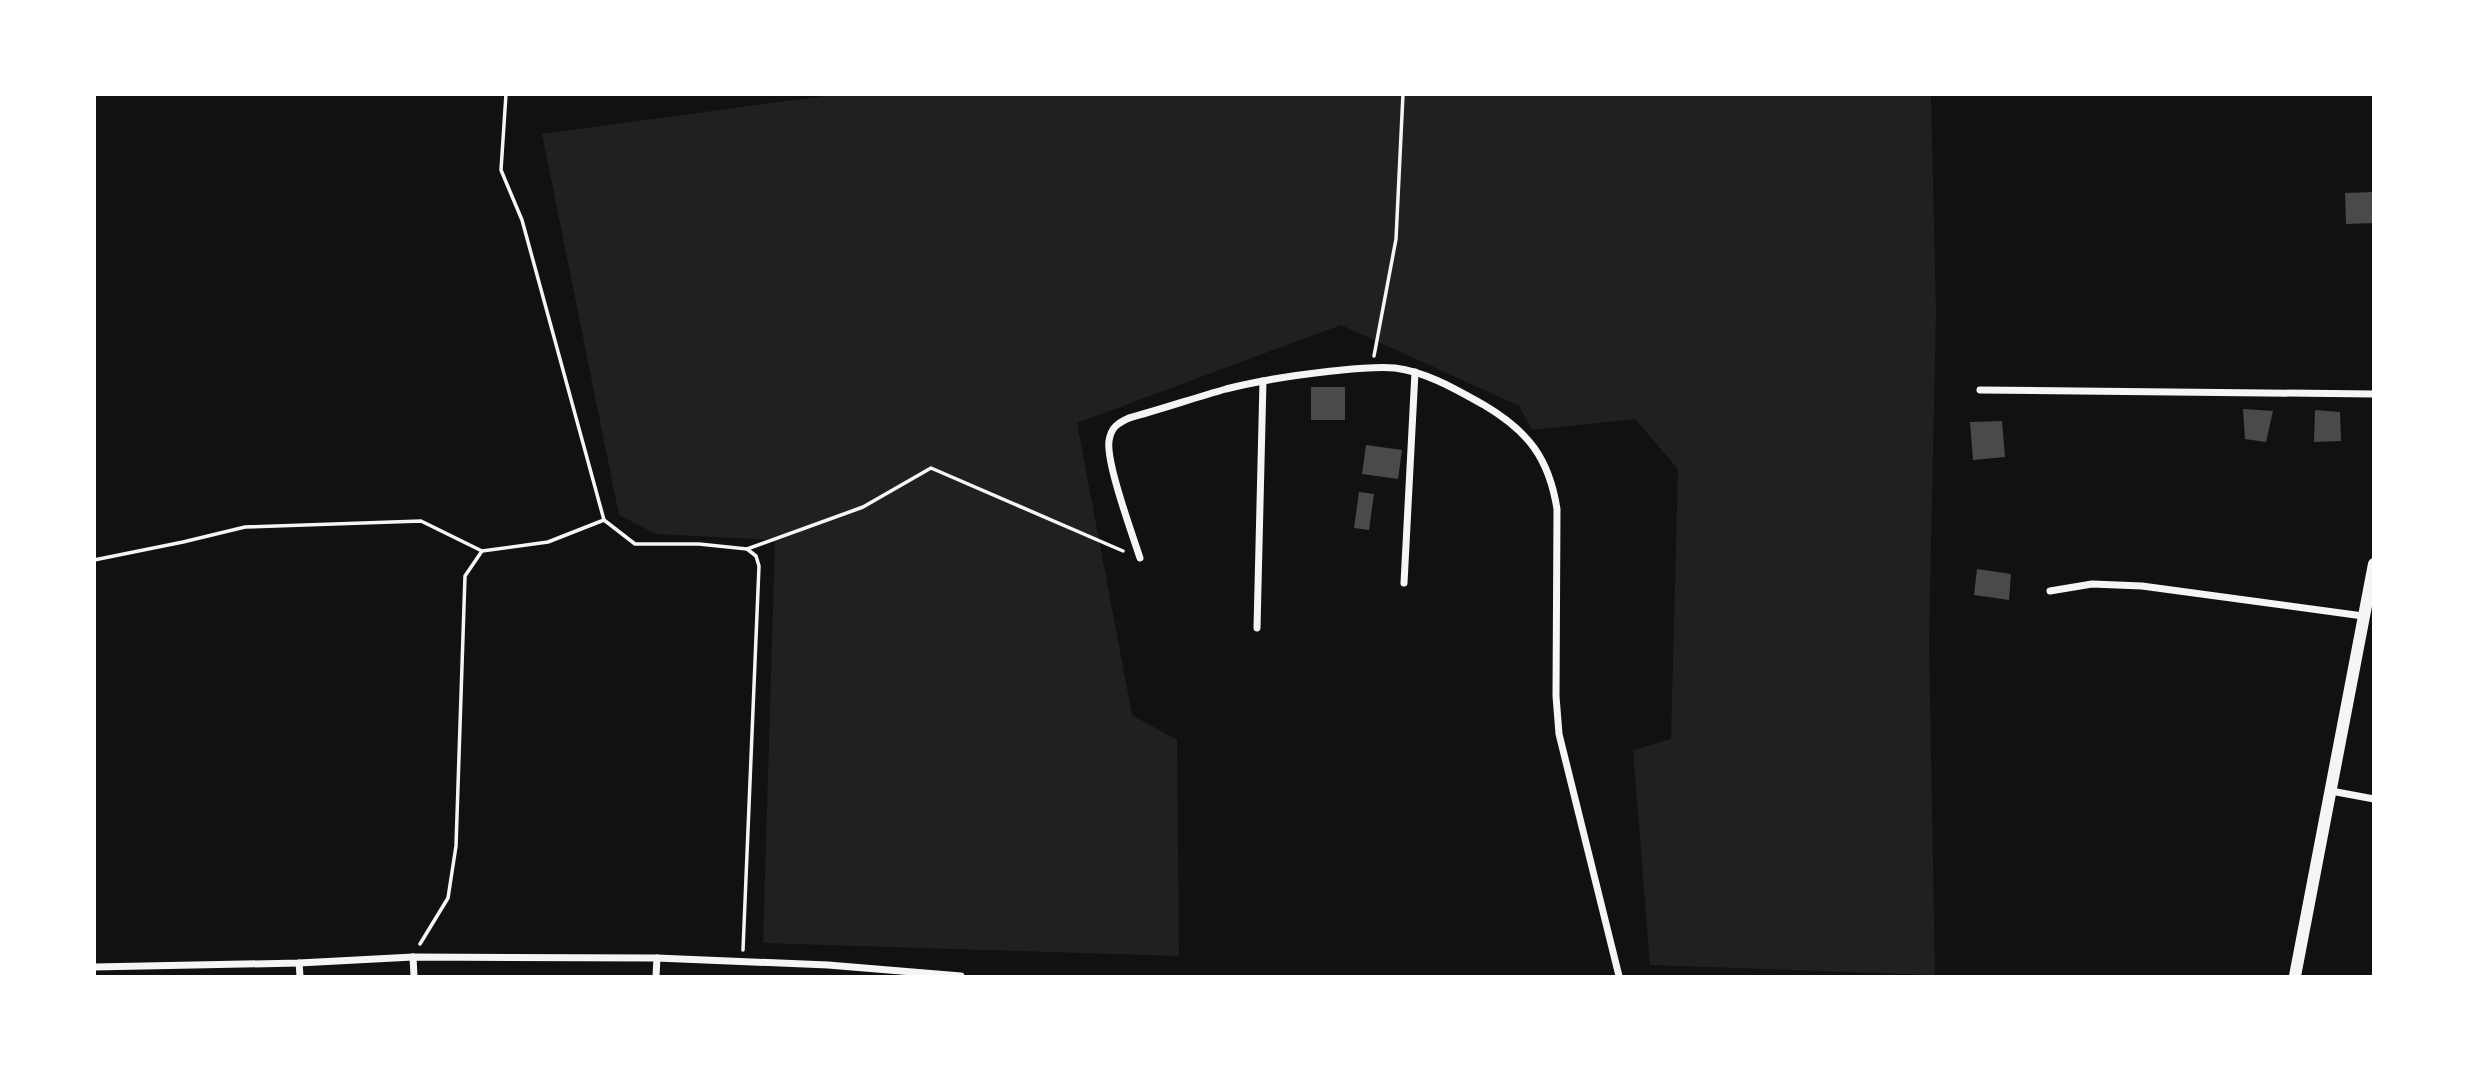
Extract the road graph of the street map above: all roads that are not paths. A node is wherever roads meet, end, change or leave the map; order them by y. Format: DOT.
graph roads {
  1 [pos="1415,372"];
  2 [pos="1263,381"];
  3 [pos="1980,390"];
  4 [pos="2374,394"];
  5 [pos="1140,558"];
  6 [pos="2373,566"];
  7 [pos="1404,583"];
  8 [pos="2050,592"];
  9 [pos="2363,616"];
  10 [pos="1257,628"];
  11 [pos="2331,791"];
  12 [pos="2374,799"];
  13 [pos="413,957"];
  14 [pos="657,958"];
  15 [pos="299,963"];
  16 [pos="94,967"];
  17 [pos="300,976"];
  18 [pos="414,976"];
  19 [pos="656,976"];
  20 [pos="961,976"];
  21 [pos="1619,976"];
  22 [pos="2295,976"];
  1 -- 2 [label="street"];
  1 -- 7 [label="street"];
  1 -- 21 [label="street"];
  2 -- 5 [label="street"];
  2 -- 10 [label="street"];
  3 -- 4 [label="street"];
  6 -- 9 [label="main road"];
  8 -- 9 [label="street"];
  9 -- 11 [label="main road"];
  11 -- 12 [label="street"];
  11 -- 22 [label="main road"];
  13 -- 14 [label="street"];
  13 -- 15 [label="street"];
  13 -- 18 [label="street"];
  14 -- 19 [label="street"];
  14 -- 20 [label="street"];
  15 -- 16 [label="street"];
  15 -- 17 [label="street"];
}
